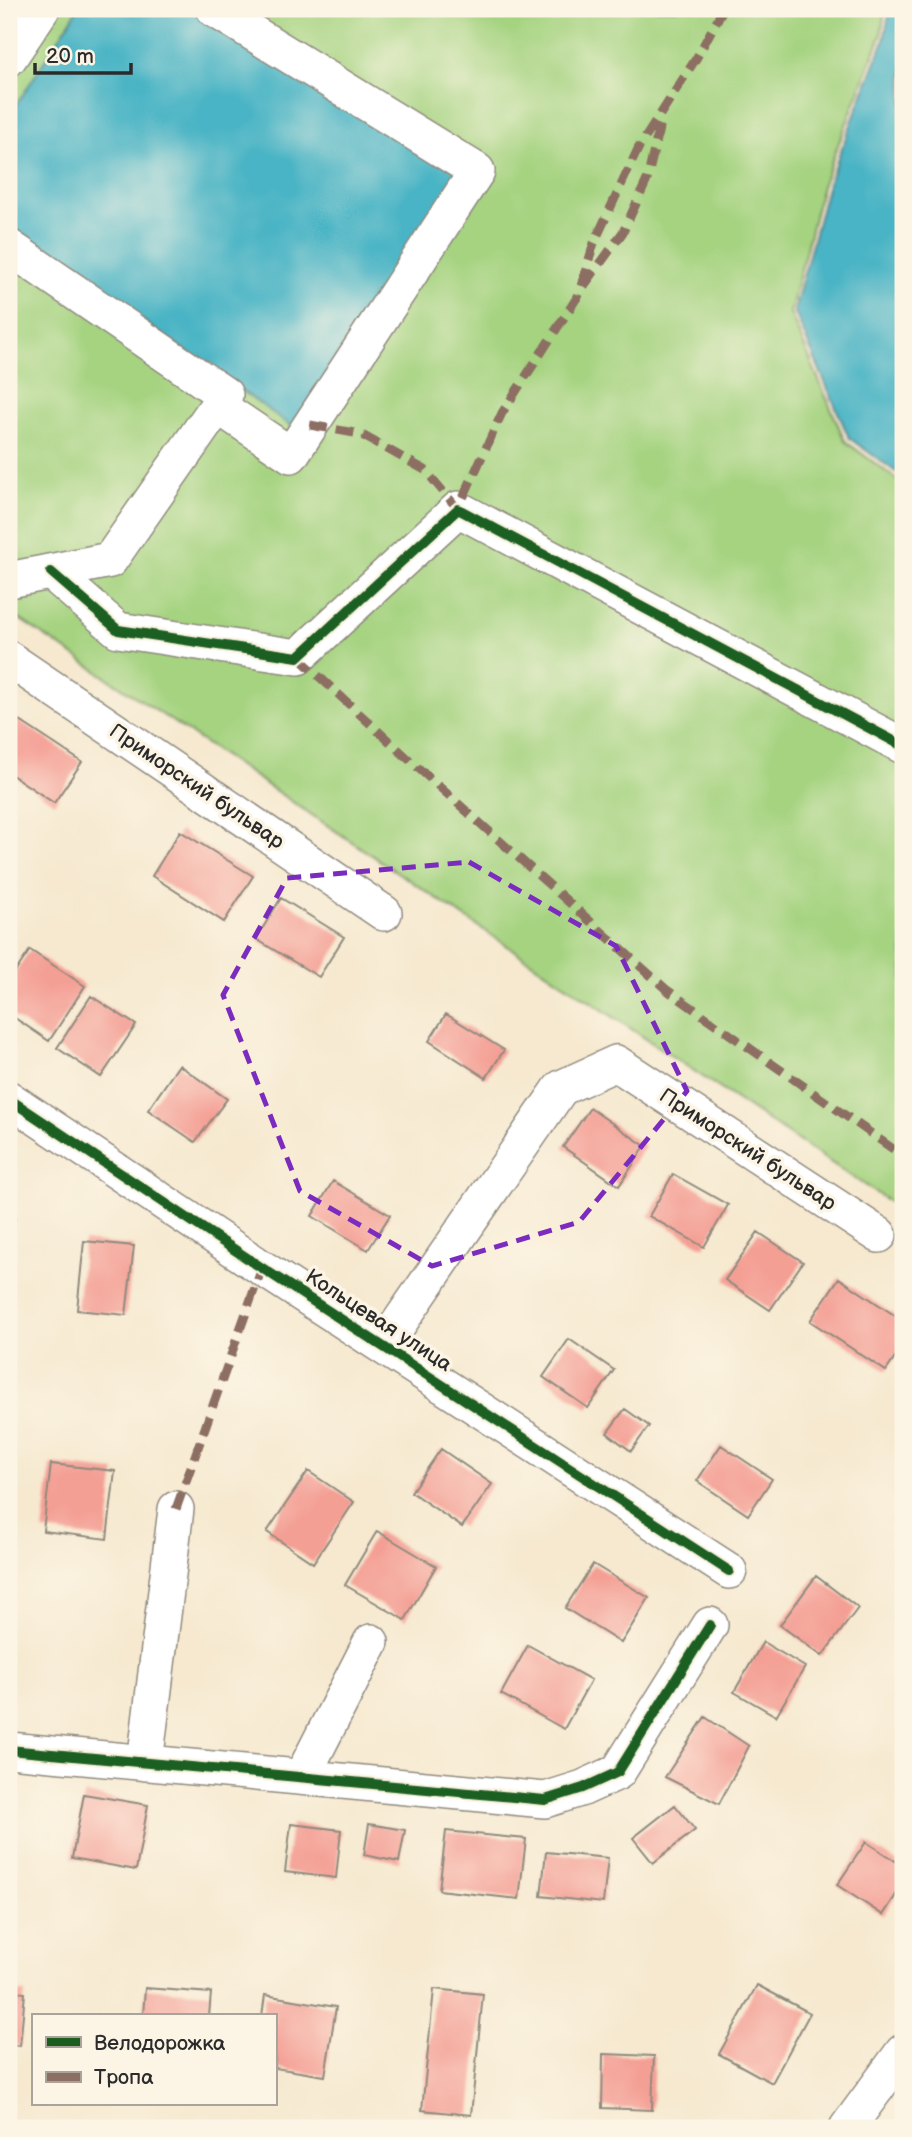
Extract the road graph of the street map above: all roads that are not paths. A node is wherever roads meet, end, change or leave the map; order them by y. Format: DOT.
graph roads {
  1 [pos="42,9"];
  2 [pos="214,9"];
  3 [pos="9,58"];
  4 [pos="9,247"];
  5 [pos="218,405"];
  6 [pos="51,572"];
  7 [pos="9,580"];
  8 [pos="9,659"];
  9 [pos="903,746"];
  10 [pos="384,913"];
  11 [pos="9,1099"];
  12 [pos="879,1235"];
  13 [pos="384,1345"];
  14 [pos="176,1509"];
  15 [pos="729,1571"];
  16 [pos="710,1625"];
  17 [pos="371,1642"];
  18 [pos="9,1750"];
  19 [pos="145,1763"];
  20 [pos="302,1777"];
  21 [pos="903,2052"];
  22 [pos="847,2128"];
  1 -- 3 [label="street"];
  2 -- 5 [label="street"];
  4 -- 5 [label="street"];
  5 -- 6 [label="street"];
  6 -- 7 [label="street"];
  6 -- 9 [label="street"];
  8 -- 10 [label="street, Приморский бульвар"];
  11 -- 13 [label="street, Кольцевая улица"];
  12 -- 13 [label="street, Приморский бульвар"];
  13 -- 15 [label="street, Кольцевая улица"];
  14 -- 19 [label="street"];
  16 -- 20 [label="street"];
  17 -- 20 [label="street"];
  18 -- 19 [label="street"];
  19 -- 20 [label="street"];
  21 -- 22 [label="street"];
}
